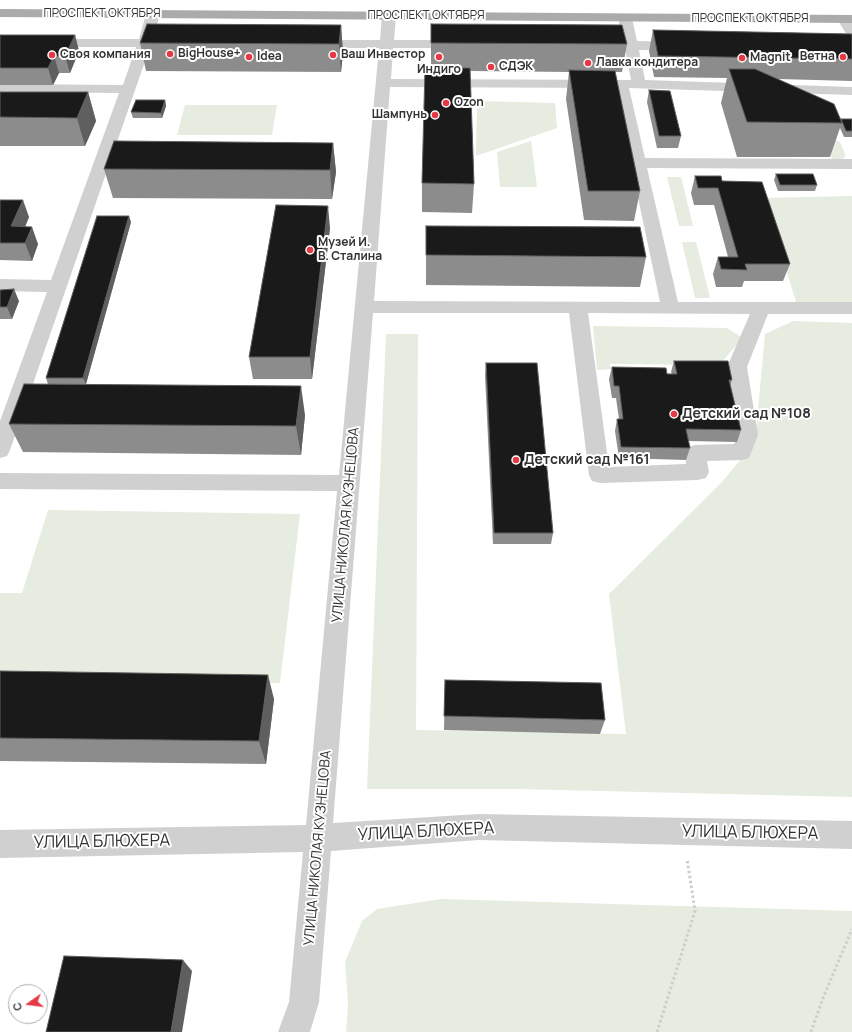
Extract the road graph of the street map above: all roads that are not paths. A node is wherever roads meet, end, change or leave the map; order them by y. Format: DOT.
graph roads {
  1 [pos="0,13"];
  2 [pos="153,14"];
  3 [pos="389,16"];
  4 [pos="625,18"];
  5 [pos="848,19"];
  6 [pos="852,32"];
  7 [pos="0,43"];
  8 [pos="144,43"];
  9 [pos="183,43"];
  10 [pos="299,44"];
  11 [pos="387,44"];
  12 [pos="474,44"];
  13 [pos="584,45"];
  14 [pos="631,45"];
  15 [pos="694,46"];
  16 [pos="384,83"];
  17 [pos="621,84"];
  18 [pos="639,84"];
  19 [pos="0,88"];
  20 [pos="128,89"];
  21 [pos="852,91"];
  22 [pos="722,151"];
  23 [pos="637,157"];
  24 [pos="852,164"];
  25 [pos="0,285"];
  26 [pos="58,286"];
  27 [pos="364,307"];
  28 [pos="577,307"];
  29 [pos="670,307"];
  30 [pos="761,308"];
  31 [pos="852,308"];
  32 [pos="0,450"];
  33 [pos="0,481"];
  34 [pos="350,483"];
  35 [pos="852,835"];
  36 [pos="318,838"];
  37 [pos="0,844"];
  38 [pos="294,1032"];
  1 -- 2 [label="main road, ПРОСПЕКТ ОКТЯБРЯ"];
  2 -- 3 [label="main road, ПРОСПЕКТ ОКТЯБРЯ"];
  2 -- 8 [label="street"];
  3 -- 4 [label="main road, ПРОСПЕКТ ОКТЯБРЯ"];
  3 -- 11 [label="street, УЛИЦА НИКОЛАЯ КУЗНЕЦОВА"];
  4 -- 5 [label="main road, ПРОСПЕКТ ОКТЯБРЯ"];
  4 -- 14 [label="street"];
  5 -- 6 [label="street"];
  7 -- 8 [label="street"];
  8 -- 9 [label="street"];
  8 -- 20 [label="street"];
  10 -- 11 [label="street"];
  11 -- 12 [label="street"];
  11 -- 16 [label="street, УЛИЦА НИКОЛАЯ КУЗНЕЦОВА"];
  13 -- 14 [label="street"];
  14 -- 15 [label="street"];
  14 -- 18 [label="street"];
  16 -- 17 [label="street"];
  16 -- 27 [label="street, УЛИЦА НИКОЛАЯ КУЗНЕЦОВА"];
  17 -- 18 [label="street"];
  17 -- 23 [label="street"];
  18 -- 21 [label="street"];
  19 -- 20 [label="street"];
  20 -- 26 [label="street"];
  22 -- 23 [label="street"];
  23 -- 24 [label="street"];
  23 -- 29 [label="street"];
  25 -- 26 [label="street"];
  26 -- 32 [label="street"];
  27 -- 28 [label="street"];
  27 -- 34 [label="street, УЛИЦА НИКОЛАЯ КУЗНЕЦОВА"];
  28 -- 29 [label="street"];
  28 -- 30 [label="street"];
  29 -- 30 [label="street"];
  30 -- 31 [label="street"];
  33 -- 34 [label="street"];
  34 -- 36 [label="street, УЛИЦА НИКОЛАЯ КУЗНЕЦОВА"];
  35 -- 36 [label="street, УЛИЦА БЛЮХЕРА"];
  36 -- 37 [label="street, УЛИЦА БЛЮХЕРА"];
  36 -- 38 [label="street, УЛИЦА НИКОЛАЯ КУЗНЕЦОВА"];
}
